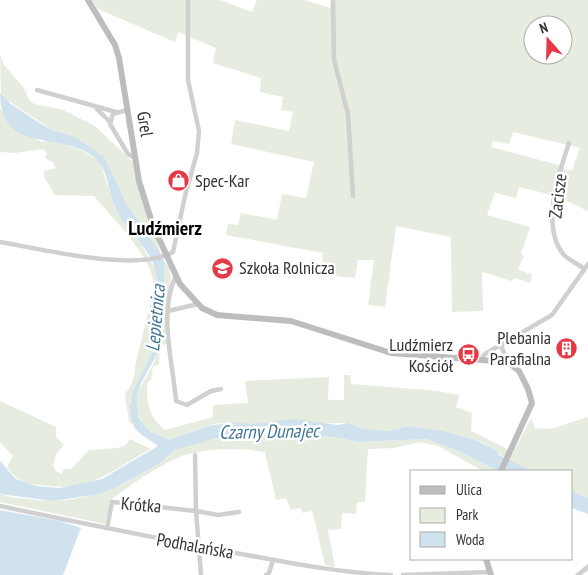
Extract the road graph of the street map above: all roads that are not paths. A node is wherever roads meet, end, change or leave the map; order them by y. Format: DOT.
graph roads {
  1 [pos="88,0"];
  2 [pos="188,0"];
  3 [pos="333,0"];
  4 [pos="37,90"];
  5 [pos="96,108"];
  6 [pos="127,110"];
  7 [pos="116,112"];
  8 [pos="110,122"];
  9 [pos="569,143"];
  10 [pos="135,158"];
  11 [pos="353,196"];
  12 [pos="0,242"];
  13 [pos="165,256"];
  14 [pos="588,264"];
  15 [pos="583,268"];
  16 [pos="176,276"];
  17 [pos="198,304"];
  18 [pos="168,311"];
  19 [pos="501,346"];
  20 [pos="482,358"];
  21 [pos="508,362"];
  22 [pos="221,389"];
  23 [pos="195,455"];
  24 [pos="502,470"];
  25 [pos="0,506"];
  26 [pos="196,511"];
  27 [pos="239,512"];
  28 [pos="107,528"];
  29 [pos="197,546"];
  30 [pos="273,560"];
  31 [pos="486,560"];
  32 [pos="588,567"];
  33 [pos="491,574"];
  34 [pos="200,575"];
  35 [pos="266,575"];
  36 [pos="391,575"];
  37 [pos="403,575"];
  38 [pos="578,575"];
  1 -- 6 [label="street, Grel"];
  2 -- 13 [label="street"];
  3 -- 11 [label="street"];
  4 -- 5 [label="street"];
  5 -- 7 [label="street"];
  5 -- 8 [label="street"];
  6 -- 7 [label="street"];
  6 -- 10 [label="street, Grel"];
  7 -- 8 [label="street"];
  8 -- 10 [label="street"];
  9 -- 15 [label="street, Zacisze"];
  10 -- 13 [label="street, Grel"];
  12 -- 13 [label="street"];
  13 -- 16 [label="street, Grel"];
  14 -- 15 [label="street"];
  15 -- 19 [label="street"];
  16 -- 17 [label="street, Grel"];
  16 -- 18 [label="street"];
  17 -- 18 [label="street"];
  17 -- 20 [label="street"];
  18 -- 22 [label="street"];
  19 -- 20 [label="street"];
  19 -- 21 [label="street"];
  20 -- 21 [label="street"];
  21 -- 24 [label="street"];
  23 -- 26 [label="street"];
  25 -- 28 [label="street, Podhalańska"];
  26 -- 27 [label="street, Krótka"];
  26 -- 28 [label="street, Krótka"];
  26 -- 29 [label="street"];
  28 -- 29 [label="street, Podhalańska"];
  29 -- 30 [label="street, Podhalańska"];
  29 -- 34 [label="street"];
  30 -- 35 [label="street"];
  30 -- 36 [label="street, Podhalańska"];
  31 -- 33 [label="street"];
  32 -- 38 [label="street"];
  33 -- 37 [label="street"];
}
